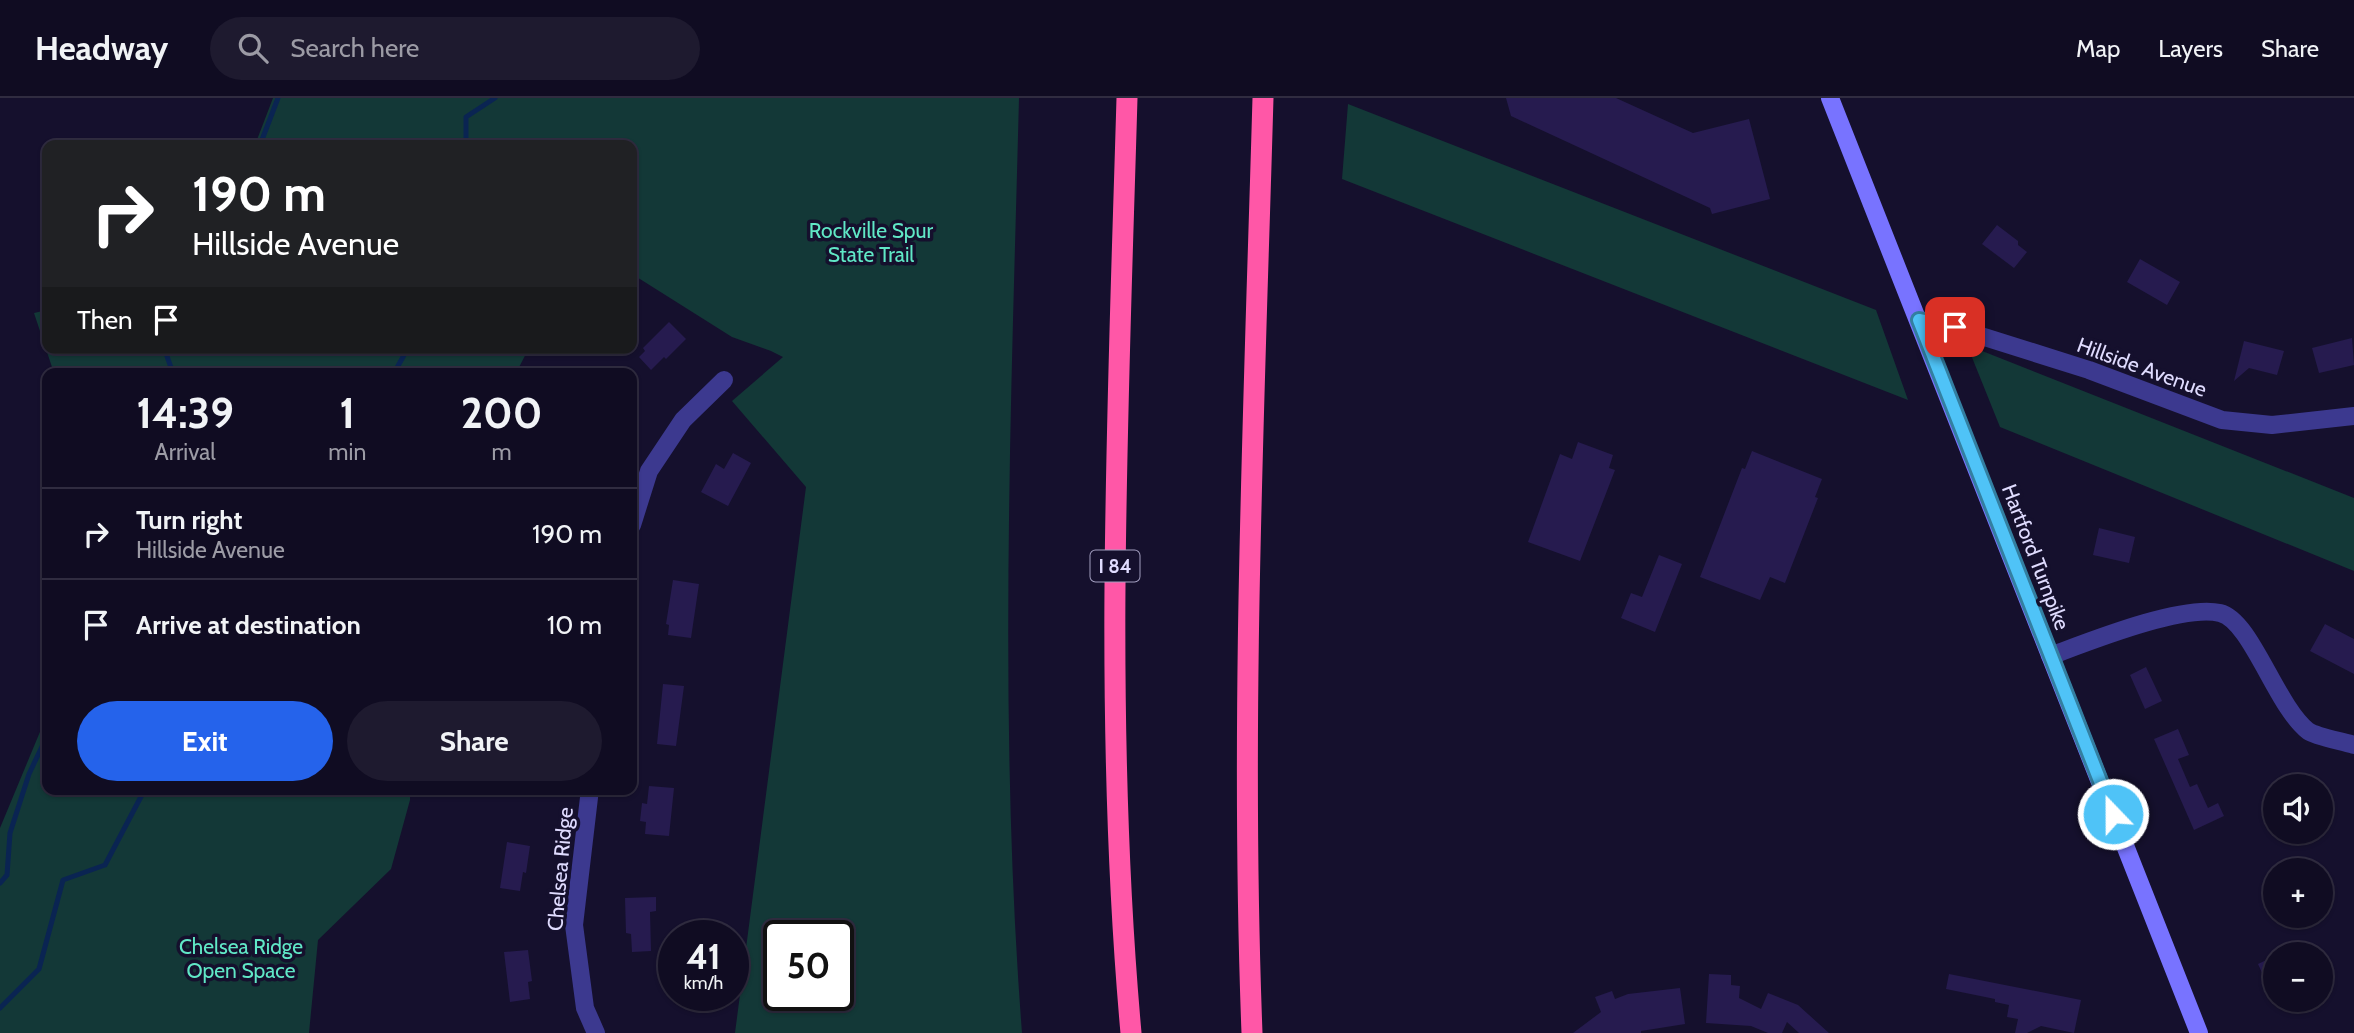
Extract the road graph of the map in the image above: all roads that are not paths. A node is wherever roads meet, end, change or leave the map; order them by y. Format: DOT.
graph roads {
  1 [pos="1127,98"];
  2 [pos="1263,98"];
  3 [pos="1830,98"];
  4 [pos="1919,320"];
  5 [pos="724,380"];
  6 [pos="2354,416"];
  7 [pos="637,509"];
  8 [pos="2050,656"];
  9 [pos="2354,745"];
  10 [pos="589,795"];
  11 [pos="596,1033"];
  12 [pos="1131,1033"];
  13 [pos="1252,1033"];
  14 [pos="2199,1033"];
  1 -- 12 [label="highway, I 84"];
  2 -- 13 [label="highway"];
  3 -- 4 [label="main road, Hartford Turnpike"];
  4 -- 6 [label="street, Hillside Avenue"];
  4 -- 8 [label="main road, Hartford Turnpike"];
  5 -- 7 [label="street"];
  8 -- 9 [label="street"];
  8 -- 14 [label="main road, Hartford Turnpike"];
  10 -- 11 [label="street, Chelsea Ridge"];
}
